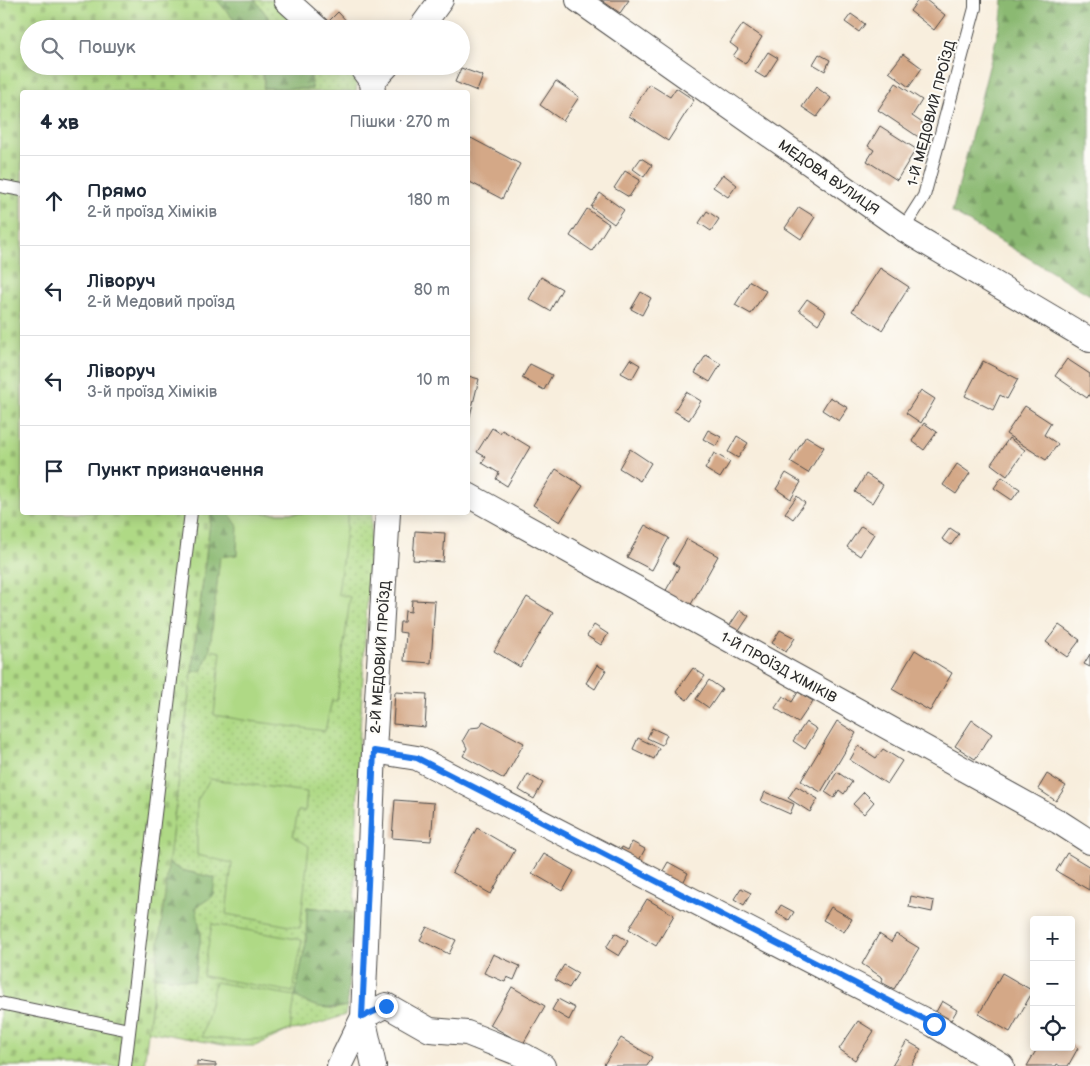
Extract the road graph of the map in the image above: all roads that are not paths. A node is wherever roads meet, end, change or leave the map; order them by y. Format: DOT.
graph roads {
  1 [pos="286,0"];
  2 [pos="442,0"];
  3 [pos="578,0"];
  4 [pos="975,0"];
  5 [pos="308,20"];
  6 [pos="427,20"];
  7 [pos="0,186"];
  8 [pos="20,190"];
  9 [pos="903,229"];
  10 [pos="1090,340"];
  11 [pos="470,496"];
  12 [pos="191,515"];
  13 [pos="388,515"];
  14 [pos="374,751"];
  15 [pos="1090,842"];
  16 [pos="0,1003"];
  17 [pos="362,1017"];
  18 [pos="129,1030"];
  19 [pos="125,1066"];
  20 [pos="339,1066"];
  21 [pos="374,1066"];
  22 [pos="543,1066"];
  23 [pos="1002,1066"];
  1 -- 5 [label="street"];
  2 -- 6 [label="street"];
  3 -- 9 [label="street, МЕДОВА ВУЛИЦЯ"];
  4 -- 9 [label="lane, 1-Й МЕДОВИЙ ПРОЇЗД"];
  7 -- 8 [label="lane"];
  9 -- 10 [label="street, МЕДОВА ВУЛИЦЯ"];
  11 -- 15 [label="street, 1-Й ПРОЇЗД ХІМІКІВ"];
  12 -- 18 [label="lane"];
  13 -- 14 [label="street, 2-Й МЕДОВИЙ ПРОЇЗД"];
  14 -- 17 [label="street, 2-Й МЕДОВИЙ ПРОЇЗД"];
  14 -- 23 [label="street"];
  16 -- 18 [label="lane"];
  17 -- 20 [label="street, 2-Й МЕДОВИЙ ПРОЇЗД"];
  17 -- 21 [label="street"];
  17 -- 22 [label="street"];
  18 -- 19 [label="lane"];
}
